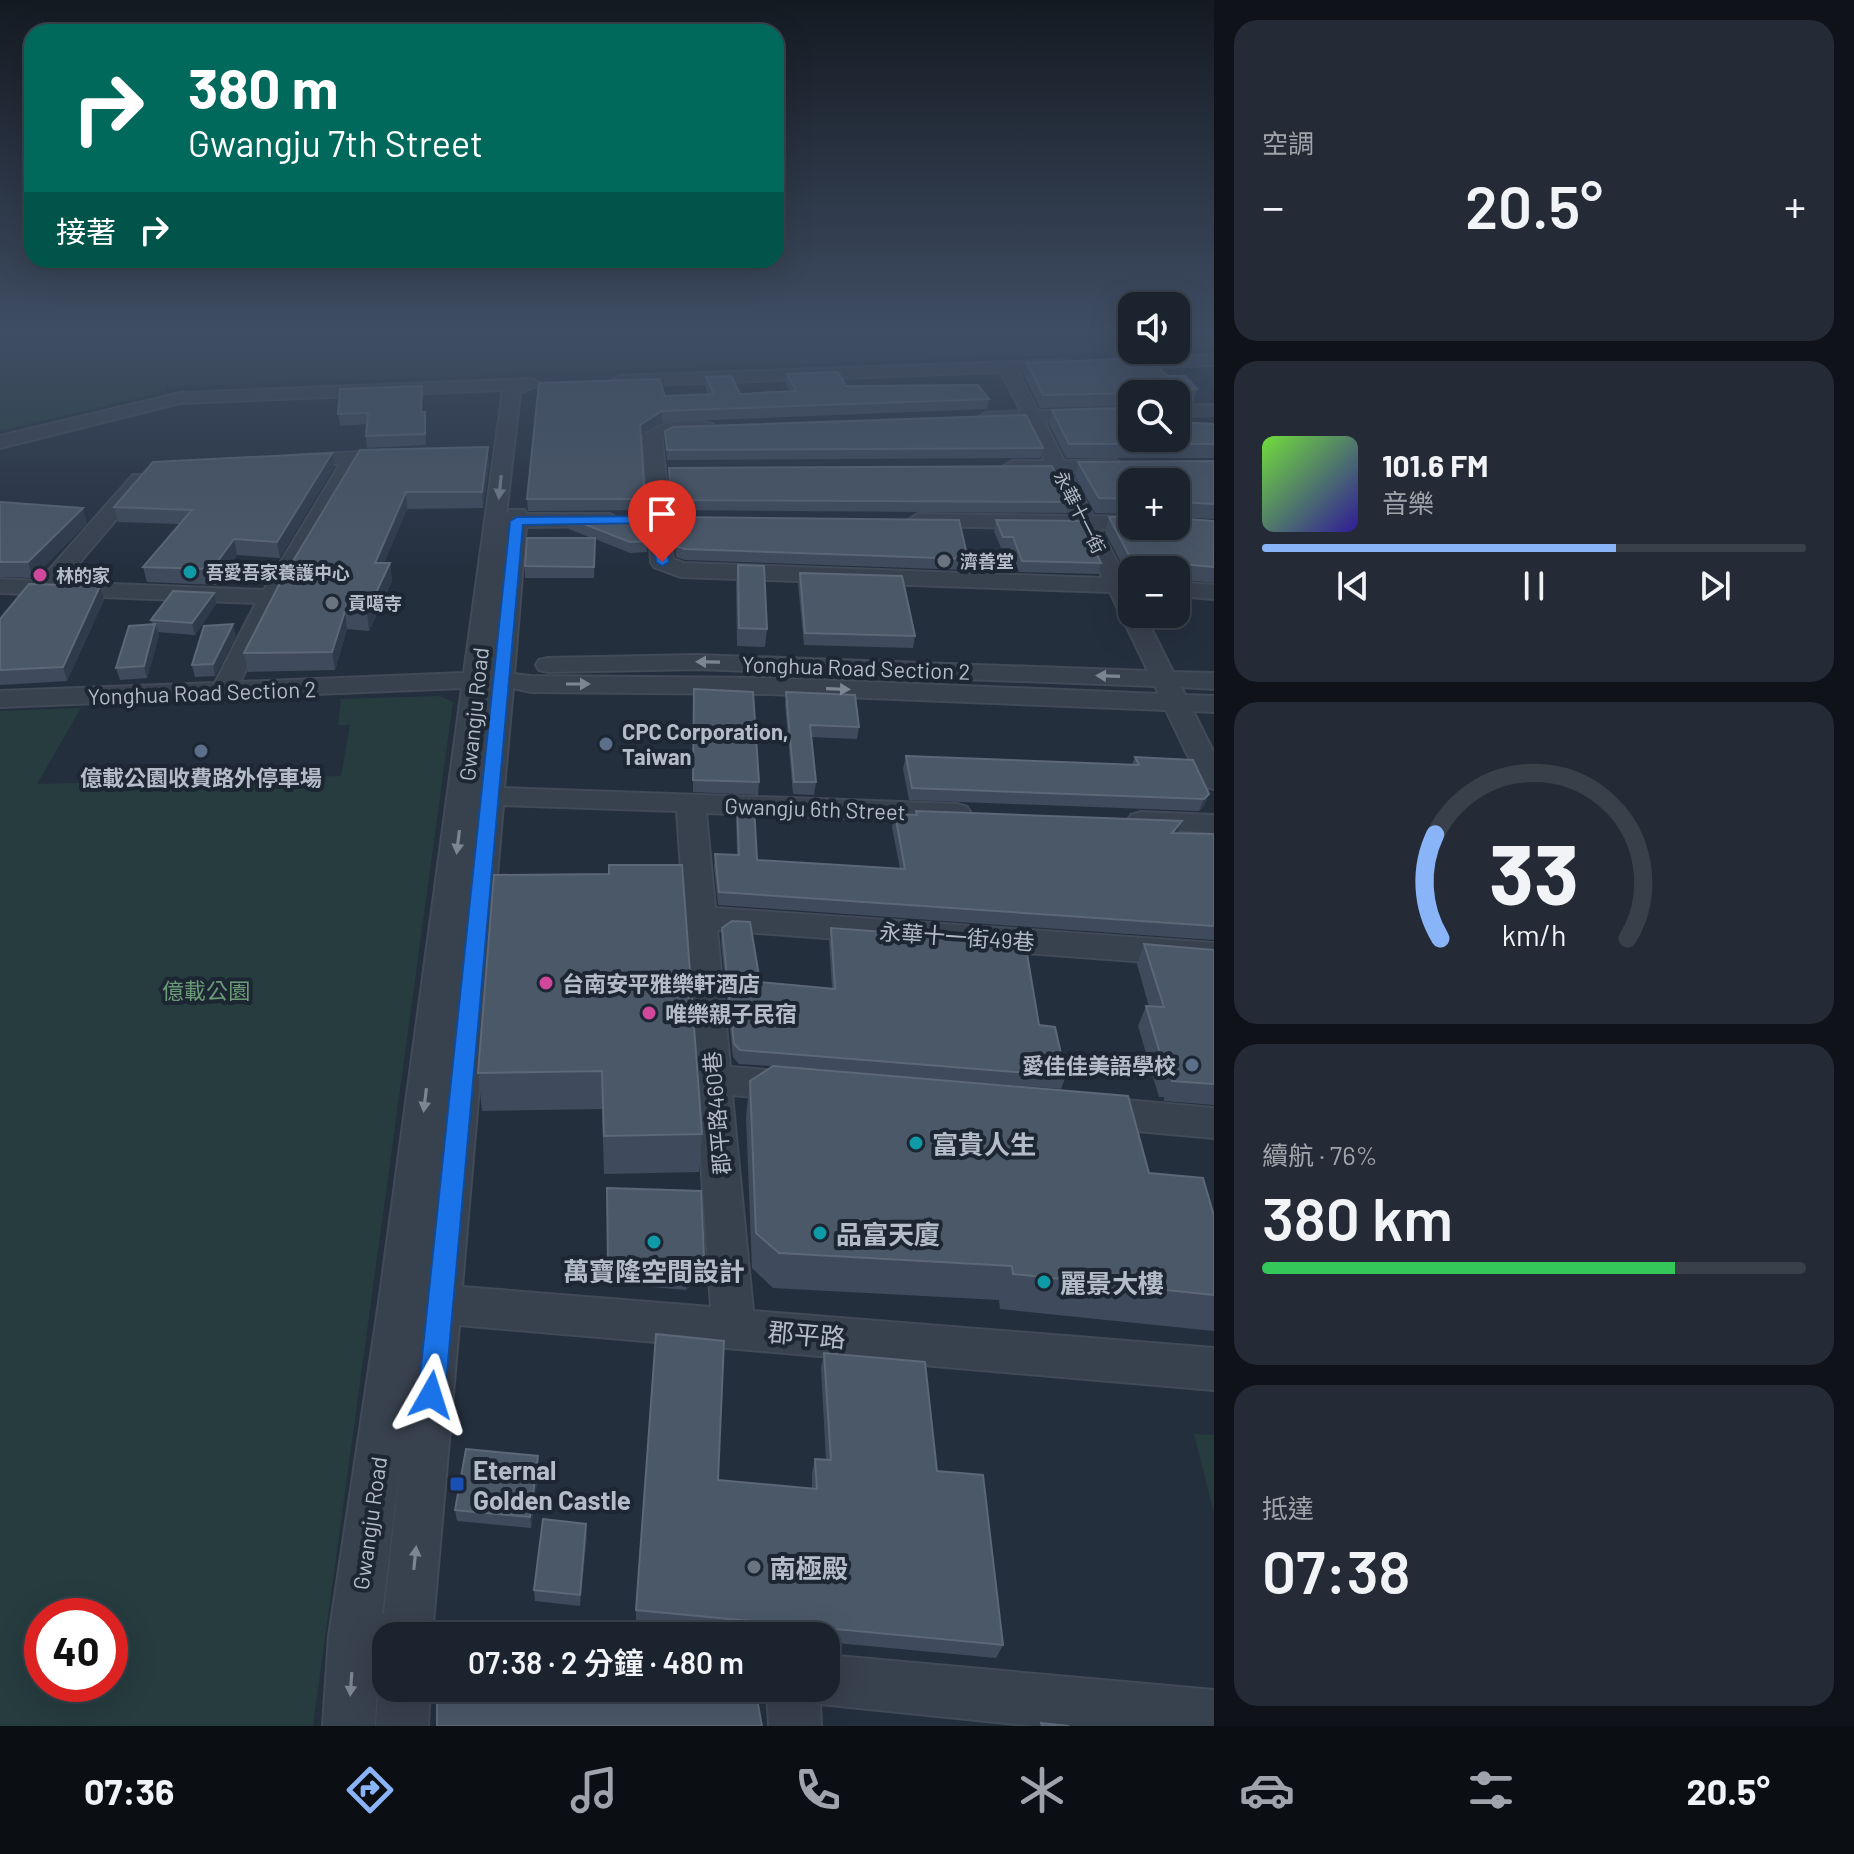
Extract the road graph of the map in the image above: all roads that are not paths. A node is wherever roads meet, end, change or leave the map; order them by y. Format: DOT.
graph roads {
  1 [pos="129,411"];
  2 [pos="509,411"];
  3 [pos="1029,411"];
  4 [pos="1118,413"];
  5 [pos="1032,416"];
  6 [pos="969,418"];
  7 [pos="732,427"];
  8 [pos="0,442"];
  9 [pos="413,455"];
  10 [pos="353,458"];
  11 [pos="274,461"];
  12 [pos="163,466"];
  13 [pos="1057,466"];
  14 [pos="1136,466"];
  15 [pos="996,467"];
  16 [pos="650,519"];
  17 [pos="895,520"];
  18 [pos="507,521"];
  19 [pos="1085,521"];
  20 [pos="1118,522"];
  21 [pos="1118,575"];
  22 [pos="0,586"];
  23 [pos="1118,586"];
  24 [pos="45,588"];
  25 [pos="1190,590"];
  26 [pos="1214,592"];
  27 [pos="271,597"];
  28 [pos="1139,628"];
  29 [pos="488,680"];
  30 [pos="1214,681"];
  31 [pos="1170,690"];
  32 [pos="223,691"];
  33 [pos="0,699"];
  34 [pos="1214,704"];
  35 [pos="1214,781"];
  36 [pos="476,795"];
  37 [pos="691,803"];
  38 [pos="992,815"];
  39 [pos="1119,820"];
  40 [pos="1214,824"];
  41 [pos="700,918"];
  42 [pos="1214,955"];
  43 [pos="713,1079"];
  44 [pos="823,1089"];
  45 [pos="1058,1109"];
  46 [pos="1214,1123"];
  47 [pos="420,1303"];
  48 [pos="733,1327"];
  49 [pos="1214,1369"];
  50 [pos="408,1622"];
  51 [pos="370,1637"];
  52 [pos="840,1682"];
  53 [pos="403,1702"];
  54 [pos="794,1702"];
  55 [pos="1214,1716"];
  56 [pos="349,1726"];
  57 [pos="402,1726"];
  58 [pos="795,1726"];
  1 -- 8 [label="street"];
  2 -- 18 [label="street, Gwangju Road"];
  3 -- 5 [label="street, 永華十一街"];
  4 -- 5 [label="street"];
  5 -- 6 [label="street"];
  5 -- 13 [label="street, 永華十一街"];
  7 -- 16 [label="street"];
  9 -- 10 [label="street"];
  10 -- 11 [label="street"];
  10 -- 27 [label="street"];
  12 -- 24 [label="street"];
  13 -- 14 [label="street"];
  13 -- 15 [label="street"];
  13 -- 19 [label="street, 永華十一街"];
  16 -- 18 [label="street"];
  16 -- 23 [label="street"];
  17 -- 19 [label="street"];
  18 -- 29 [label="street, Gwangju Road"];
  19 -- 20 [label="street"];
  19 -- 21 [label="street, 永華十一街"];
  22 -- 24 [label="street"];
  24 -- 27 [label="street"];
  25 -- 26 [label="street"];
  27 -- 32 [label="street"];
  28 -- 31 [label="street, 永華十一街"];
  29 -- 31 [label="street, Yonghua Road Section 2"];
  29 -- 32 [label="street, Yonghua Road Section 2"];
  29 -- 36 [label="street, Gwangju Road"];
  30 -- 31 [label="street, Yonghua Road Section 2"];
  31 -- 34 [label="street, Yonghua Road Section 2"];
  31 -- 35 [label="street, 永華十一街"];
  32 -- 33 [label="street, Yonghua Road Section 2"];
  36 -- 37 [label="street, Gwangju 6th Street"];
  36 -- 47 [label="street, Gwangju Road"];
  37 -- 38 [label="street, Gwangju 6th Street"];
  37 -- 41 [label="street, 郡平路460巷"];
  39 -- 40 [label="street"];
  41 -- 42 [label="street, 永華十一街49巷"];
  41 -- 43 [label="street, 郡平路460巷"];
  43 -- 44 [label="street"];
  43 -- 48 [label="street, 郡平路460巷"];
  45 -- 46 [label="street"];
  47 -- 48 [label="street, 郡平路"];
  50 -- 47 [label="street, Gwangju Road, one-way"];
  47 -- 51 [label="street, Gwangju Road"];
  48 -- 49 [label="street, 郡平路"];
  51 -- 56 [label="street, Gwangju Road, one-way"];
  52 -- 55 [label="street"];
  53 -- 57 [label="street"];
  54 -- 58 [label="street"];
}
